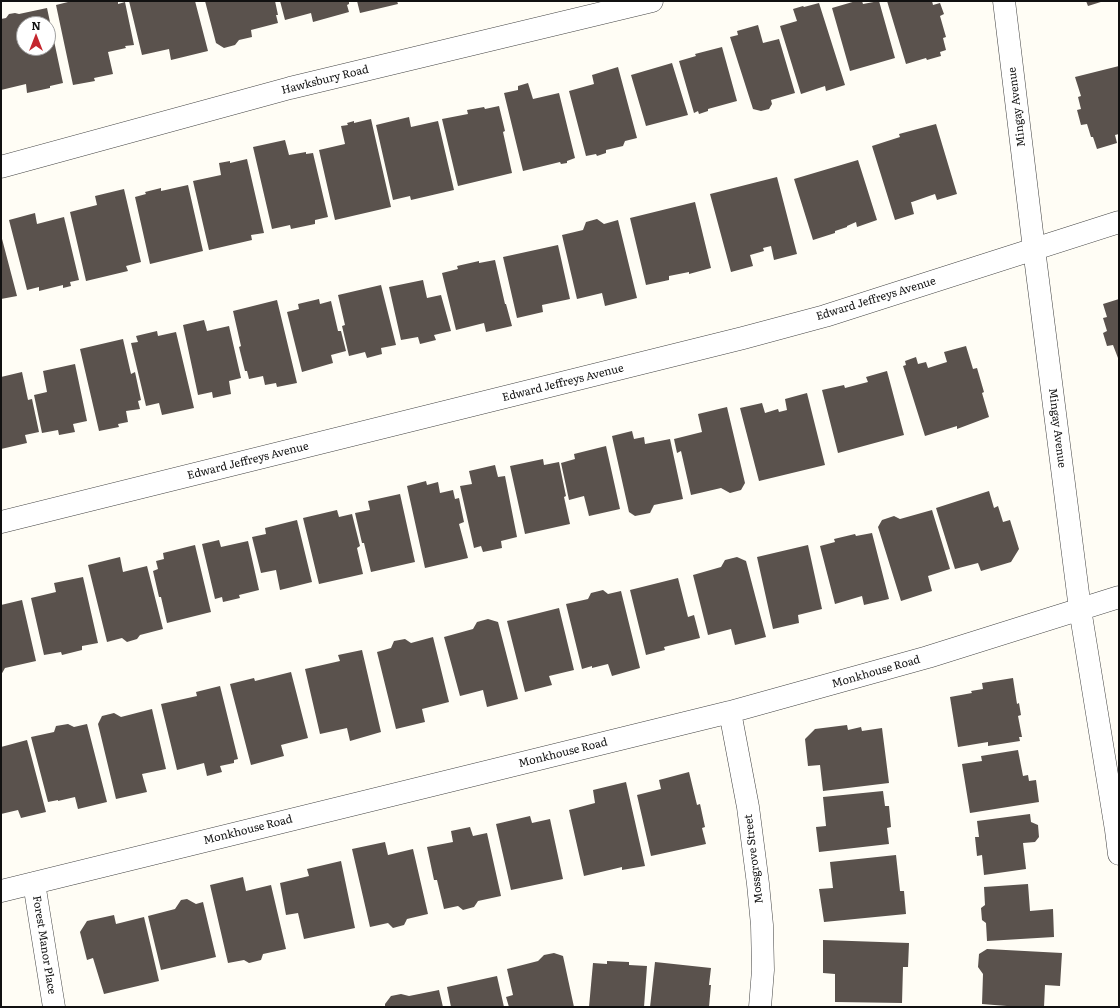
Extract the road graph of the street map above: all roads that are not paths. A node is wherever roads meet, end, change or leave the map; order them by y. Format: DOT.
graph roads {
  1 [pos="652,1"];
  2 [pos="1004,1"];
  3 [pos="1,167"];
  4 [pos="1119,222"];
  5 [pos="1034,249"];
  6 [pos="1,522"];
  7 [pos="1119,597"];
  8 [pos="1080,610"];
  9 [pos="730,712"];
  10 [pos="1119,854"];
  11 [pos="34,883"];
  12 [pos="1,891"];
  13 [pos="54,1007"];
  14 [pos="760,1007"];
  1 -- 3 [label="street, Hawksbury Road"];
  2 -- 5 [label="street, Mingay Avenue"];
  4 -- 5 [label="street, Edward Jeffreys Avenue"];
  5 -- 6 [label="street, Edward Jeffreys Avenue"];
  5 -- 8 [label="street, Mingay Avenue"];
  7 -- 8 [label="street, Monkhouse Road"];
  8 -- 9 [label="street, Monkhouse Road"];
  8 -- 10 [label="street, Mingay Avenue"];
  9 -- 11 [label="street, Monkhouse Road"];
  9 -- 14 [label="street, Mossgrove Street"];
  11 -- 12 [label="street, Monkhouse Road"];
  11 -- 13 [label="street, Forest Manor Place"];
}
